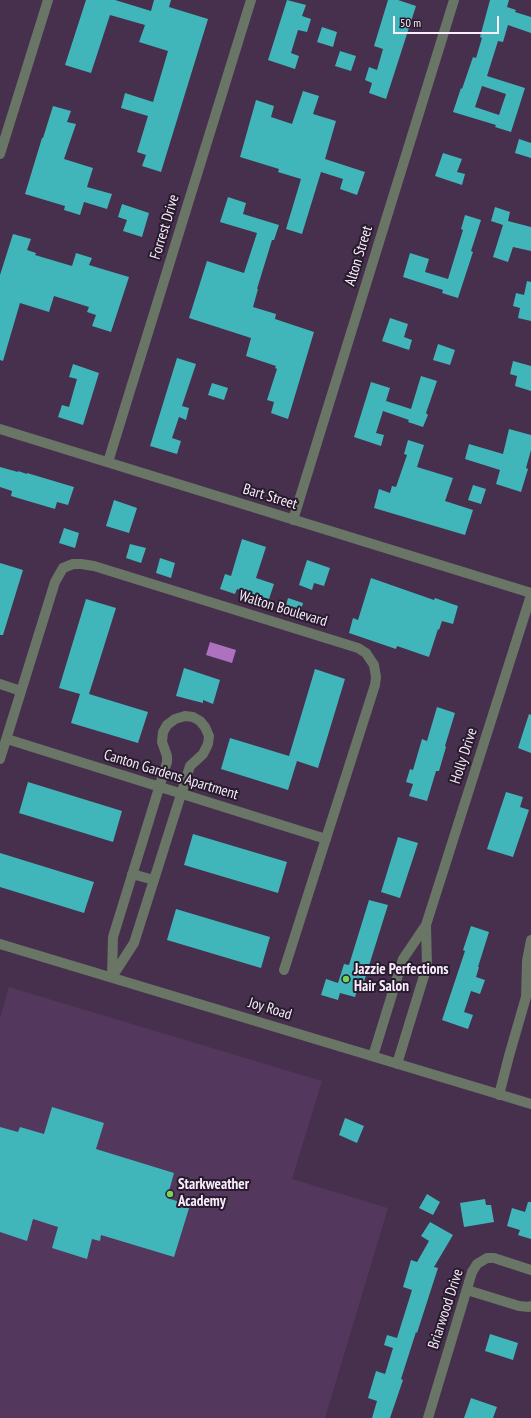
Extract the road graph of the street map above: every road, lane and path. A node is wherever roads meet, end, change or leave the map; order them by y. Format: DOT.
graph roads {
  1 [pos="48,0"];
  2 [pos="251,0"];
  3 [pos="454,0"];
  4 [pos="0,154"];
  5 [pos="0,429"];
  6 [pos="108,462"];
  7 [pos="293,520"];
  8 [pos="531,594"];
  9 [pos="0,684"];
  10 [pos="21,691"];
  11 [pos="7,739"];
  12 [pos="0,759"];
  13 [pos="159,787"];
  14 [pos="181,794"];
  15 [pos="326,839"];
  16 [pos="132,874"];
  17 [pos="154,880"];
  18 [pos="426,925"];
  19 [pos="531,940"];
  20 [pos="0,944"];
  21 [pos="284,970"];
  22 [pos="112,977"];
  23 [pos="528,993"];
  24 [pos="373,1056"];
  25 [pos="397,1064"];
  26 [pos="499,1095"];
  27 [pos="531,1104"];
  28 [pos="531,1270"];
  29 [pos="467,1290"];
  30 [pos="531,1306"];
  31 [pos="428,1418"];
  1 -- 4 [label="street"];
  2 -- 6 [label="street, Forrest Drive"];
  3 -- 7 [label="street, Alton Street"];
  5 -- 6 [label="street, Bart Street"];
  6 -- 7 [label="street, Bart Street"];
  7 -- 8 [label="street, Bart Street"];
  8 -- 18 [label="street, Holly Drive"];
  9 -- 10 [label="street"];
  10 -- 11 [label="street, Walton Boulevard"];
  10 -- 15 [label="street, Walton Boulevard"];
  11 -- 12 [label="street, Walton Boulevard"];
  11 -- 13 [label="street, Canton Gardens Apartment"];
  13 -- 14 [label="street, Canton Gardens Apartment"];
  13 -- 14 [label="street"];
  13 -- 16 [label="street"];
  14 -- 15 [label="street, Canton Gardens Apartment"];
  14 -- 17 [label="street"];
  15 -- 21 [label="street, Walton Boulevard"];
  16 -- 17 [label="street"];
  16 -- 22 [label="street"];
  17 -- 22 [label="street"];
  18 -- 24 [label="street, Holly Drive"];
  18 -- 25 [label="street, Holly Drive"];
  19 -- 23 [label="street"];
  20 -- 22 [label="street, Joy Road"];
  22 -- 24 [label="street, Joy Road"];
  23 -- 26 [label="street"];
  24 -- 25 [label="street, Joy Road"];
  25 -- 26 [label="street, Joy Road"];
  26 -- 27 [label="street, Joy Road"];
  28 -- 29 [label="street, Briarwood Drive"];
  29 -- 30 [label="street"];
  29 -- 31 [label="street, Briarwood Drive"];
}
